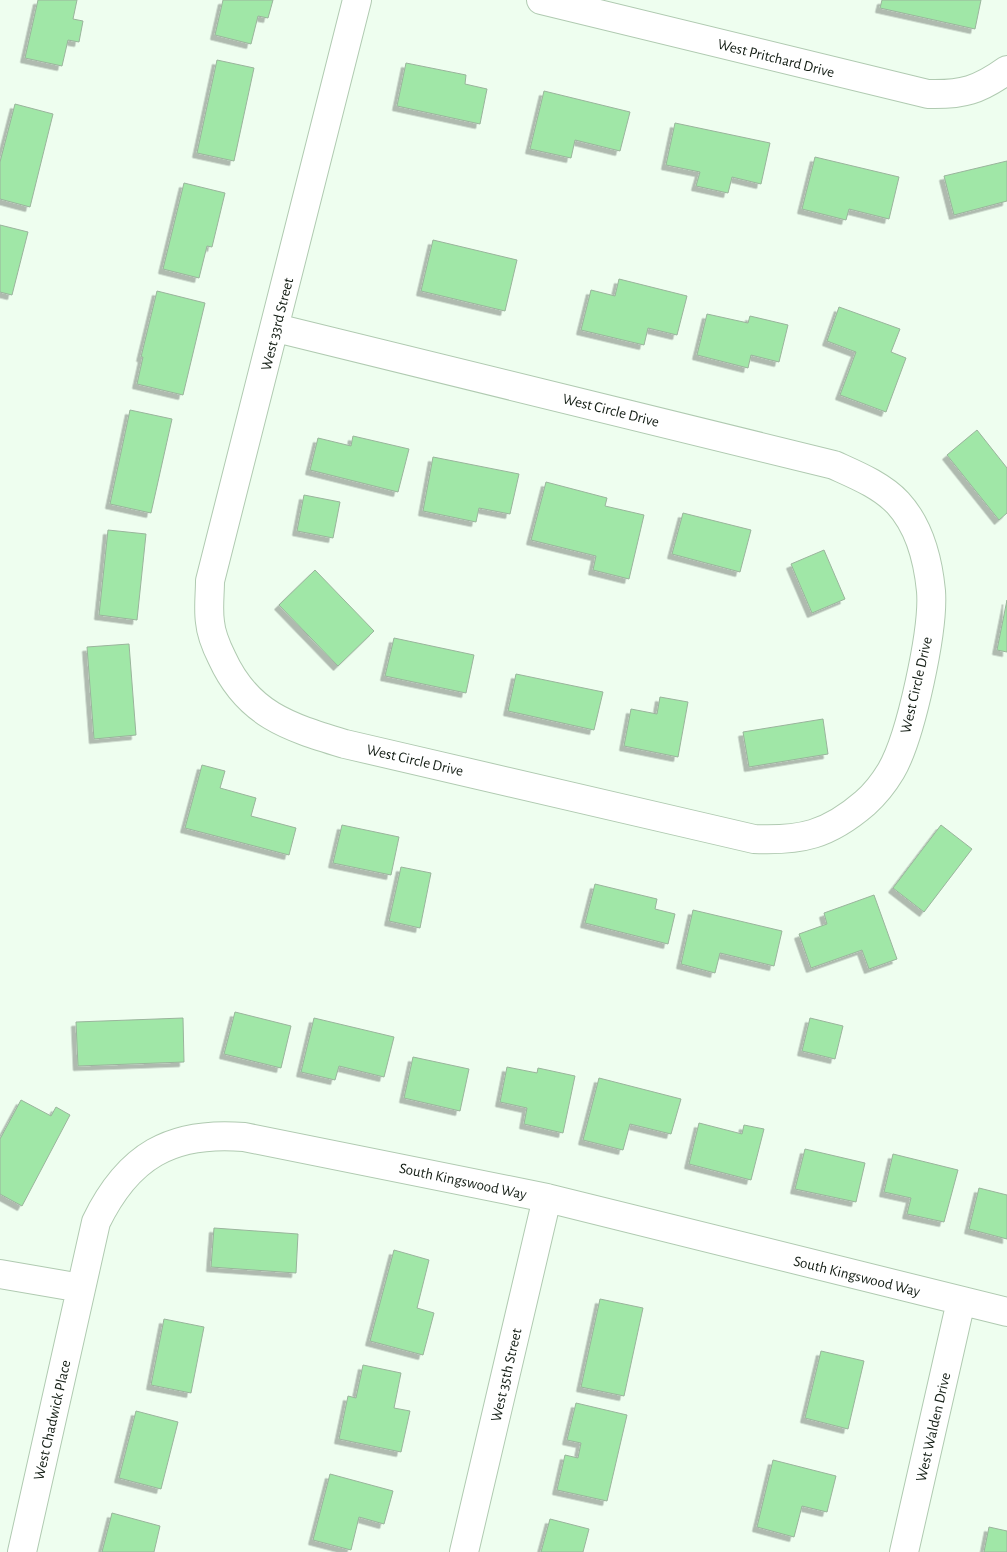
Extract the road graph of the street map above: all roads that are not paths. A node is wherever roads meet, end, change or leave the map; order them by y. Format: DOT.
graph roads {
  1 [pos="357,0"];
  2 [pos="541,0"];
  3 [pos="1007,70"];
  4 [pos="276,328"];
  5 [pos="217,648"];
  6 [pos="548,1198"];
  7 [pos="0,1274"];
  8 [pos="81,1288"];
  9 [pos="961,1302"];
  10 [pos="1007,1312"];
  11 [pos="22,1552"];
  12 [pos="464,1552"];
  13 [pos="904,1552"];
  1 -- 4 [label="street, West 33rd Street"];
  2 -- 3 [label="street, West Pritchard Drive"];
  4 -- 5 [label="street, West 33rd Street"];
  4 -- 5 [label="street, West Circle Drive"];
  6 -- 8 [label="street, South Kingswood Way"];
  6 -- 9 [label="street, South Kingswood Way"];
  6 -- 12 [label="street, West 35th Street"];
  7 -- 8 [label="street"];
  8 -- 11 [label="street, West Chadwick Place"];
  9 -- 10 [label="street, South Kingswood Way"];
  9 -- 13 [label="street, West Walden Drive"];
}
